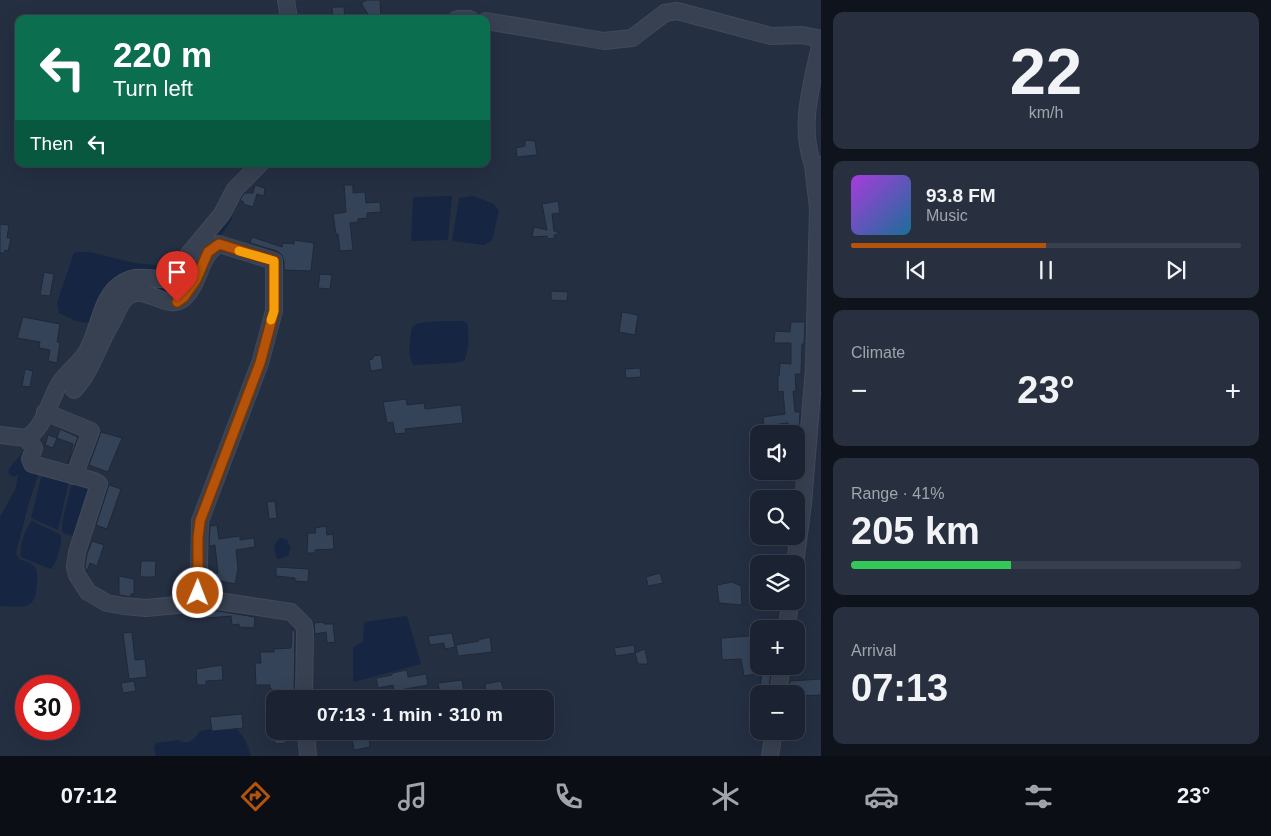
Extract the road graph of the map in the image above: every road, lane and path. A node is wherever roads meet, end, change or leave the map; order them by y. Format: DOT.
graph roads {
  1 [pos="286,0"];
  2 [pos="288,15"];
  3 [pos="490,22"];
  4 [pos="821,40"];
  5 [pos="817,165"];
  6 [pos="257,167"];
  7 [pos="74,390"];
  8 [pos="51,415"];
  9 [pos="0,435"];
  10 [pos="30,443"];
  11 [pos="74,476"];
  12 [pos="796,555"];
  13 [pos="198,603"];
  14 [pos="304,690"];
  15 [pos="307,740"];
  16 [pos="773,740"];
  17 [pos="308,756"];
  18 [pos="770,756"];
  1 -- 2 [label="street"];
  3 -- 4 [label="street"];
  4 -- 5 [label="street"];
  5 -- 12 [label="street"];
  6 -- 8 [label="street"];
  7 -- 13 [label="street"];
  8 -- 10 [label="street"];
  8 -- 11 [label="street"];
  9 -- 10 [label="street"];
  10 -- 11 [label="street"];
  11 -- 13 [label="street"];
  13 -- 14 [label="street"];
  15 -- 17 [label="street"];
  16 -- 18 [label="street"];
}
